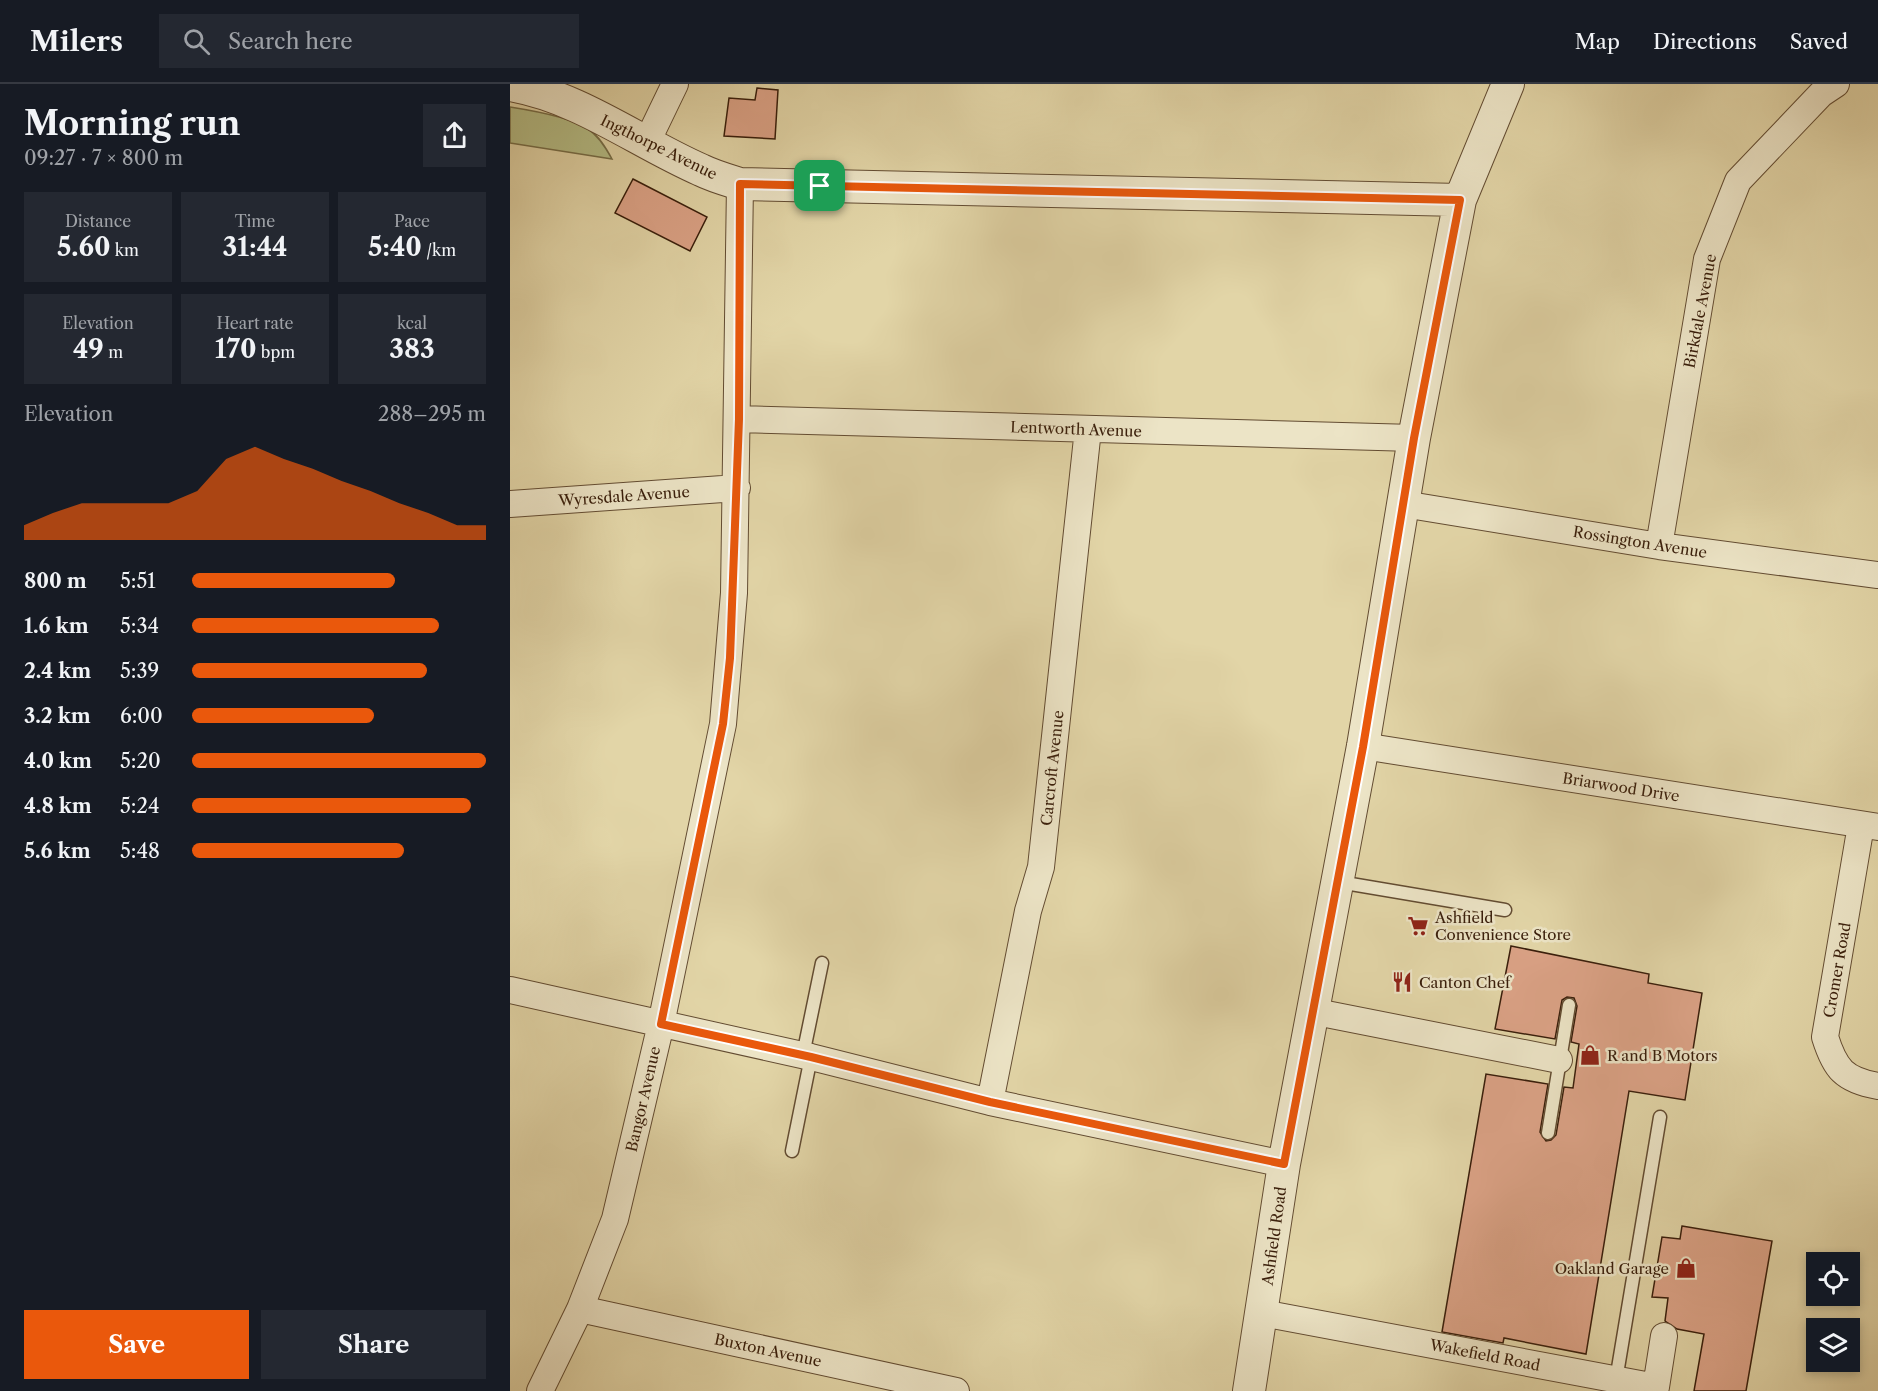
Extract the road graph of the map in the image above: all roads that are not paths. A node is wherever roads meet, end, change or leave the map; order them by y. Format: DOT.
graph roads {
  1 [pos="675,84"];
  2 [pos="1508,84"];
  3 [pos="1836,84"];
  4 [pos="510,85"];
  5 [pos="647,142"];
  6 [pos="740,184"];
  7 [pos="1460,200"];
  8 [pos="739,419"];
  9 [pos="1088,429"];
  10 [pos="1414,438"];
  11 [pos="737,488"];
  12 [pos="510,504"];
  13 [pos="1403,504"];
  14 [pos="1659,546"];
  15 [pos="1878,575"];
  16 [pos="1363,747"];
  17 [pos="1870,826"];
  18 [pos="1337,882"];
  19 [pos="1505,910"];
  20 [pos="822,963"];
  21 [pos="510,990"];
  22 [pos="1569,1005"];
  23 [pos="1311,1011"];
  24 [pos="661,1024"];
  25 [pos="807,1056"];
  26 [pos="1559,1060"];
  27 [pos="1878,1086"];
  28 [pos="990,1102"];
  29 [pos="1660,1117"];
  30 [pos="1548,1133"];
  31 [pos="792,1151"];
  32 [pos="1284,1164"];
  33 [pos="580,1309"];
  34 [pos="1262,1313"];
  35 [pos="1664,1336"];
  36 [pos="1616,1380"];
  37 [pos="540,1391"];
  38 [pos="956,1391"];
  39 [pos="1249,1391"];
  1 -- 5 [label="street"];
  2 -- 7 [label="street, Ashfield Road"];
  3 -- 14 [label="street, Birkdale Avenue"];
  4 -- 5 [label="street, Ingthorpe Avenue"];
  5 -- 6 [label="street, Ingthorpe Avenue"];
  6 -- 7 [label="street, Ingthorpe Avenue"];
  6 -- 8 [label="street, Bangor Avenue"];
  7 -- 10 [label="street, Ashfield Road"];
  8 -- 9 [label="street, Lentworth Avenue"];
  8 -- 11 [label="street, Bangor Avenue"];
  9 -- 10 [label="street, Lentworth Avenue"];
  9 -- 28 [label="street, Carcroft Avenue"];
  10 -- 13 [label="street, Ashfield Road"];
  11 -- 12 [label="street, Wyresdale Avenue"];
  11 -- 24 [label="street, Bangor Avenue"];
  13 -- 14 [label="street, Rossington Avenue"];
  13 -- 16 [label="street, Ashfield Road"];
  14 -- 15 [label="street, Rossington Avenue"];
  16 -- 17 [label="street, Briarwood Drive"];
  16 -- 18 [label="street, Ashfield Road"];
  17 -- 27 [label="street, Cromer Road"];
  18 -- 19 [label="lane"];
  18 -- 23 [label="street, Ashfield Road"];
  20 -- 25 [label="lane"];
  21 -- 24 [label="street"];
  22 -- 26 [label="lane"];
  23 -- 26 [label="street"];
  23 -- 32 [label="street, Ashfield Road"];
  24 -- 25 [label="street"];
  24 -- 33 [label="street, Bangor Avenue"];
  25 -- 28 [label="street"];
  25 -- 31 [label="lane"];
  26 -- 30 [label="lane"];
  28 -- 32 [label="street"];
  29 -- 36 [label="lane"];
  32 -- 34 [label="street, Ashfield Road"];
  33 -- 37 [label="street, Bangor Avenue"];
  33 -- 38 [label="street, Buxton Avenue"];
  34 -- 36 [label="street, Wakefield Road"];
  34 -- 39 [label="street, Ashfield Road"];
  35 -- 36 [label="street, Wakefield Road"];
}
